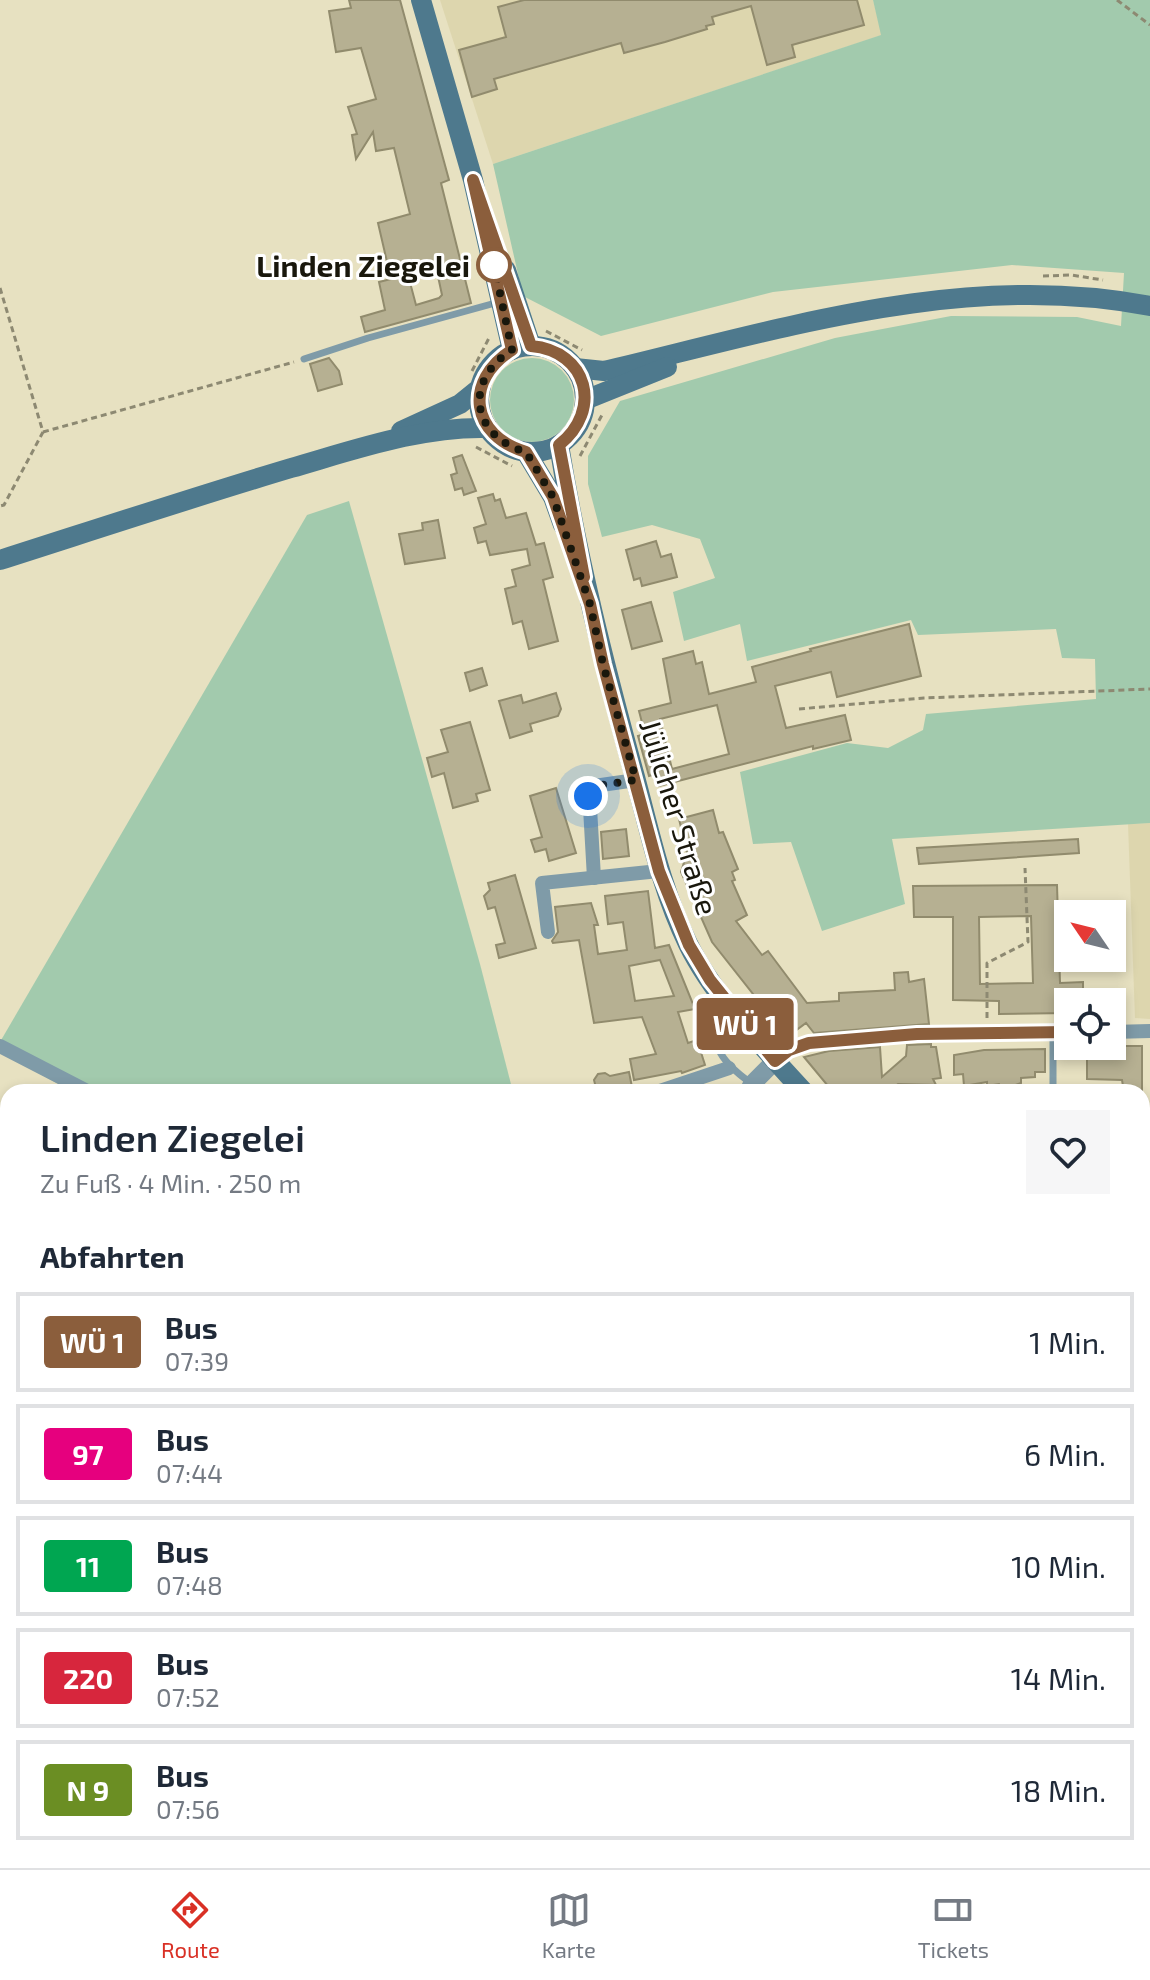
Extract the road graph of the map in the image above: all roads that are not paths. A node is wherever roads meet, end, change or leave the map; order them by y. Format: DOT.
graph roads {
  1 [pos="421,0"];
  2 [pos="473,180"];
  3 [pos="502,301"];
  4 [pos="1150,306"];
  5 [pos="516,324"];
  6 [pos="521,348"];
  7 [pos="304,359"];
  8 [pos="575,368"];
  9 [pos="606,380"];
  10 [pos="474,382"];
  11 [pos="585,400"];
  12 [pos="488,428"];
  13 [pos="559,445"];
  14 [pos="368,446"];
  15 [pos="520,460"];
  16 [pos="0,560"];
  17 [pos="590,604"];
  18 [pos="636,780"];
  19 [pos="659,871"];
  20 [pos="594,878"];
  21 [pos="548,932"];
  22 [pos="728,1004"];
  23 [pos="1150,1031"];
  24 [pos="1054,1032"];
  25 [pos="1126,1032"];
  26 [pos="0,1046"];
  27 [pos="1057,1060"];
  28 [pos="775,1061"];
  29 [pos="729,1068"];
  30 [pos="74,1084"];
  31 [pos="681,1084"];
  32 [pos="746,1084"];
  33 [pos="754,1084"];
  34 [pos="797,1084"];
  35 [pos="1054,1084"];
  1 -- 2 [label="main road"];
  2 -- 3 [label="main road"];
  2 -- 5 [label="main road"];
  3 -- 5 [label="main road"];
  3 -- 7 [label="lane"];
  4 -- 9 [label="main road"];
  5 -- 6 [label="main road"];
  6 -- 8 [label="main road"];
  6 -- 10 [label="main road"];
  8 -- 9 [label="main road"];
  8 -- 11 [label="main road"];
  9 -- 11 [label="main road"];
  10 -- 12 [label="main road"];
  10 -- 14 [label="main road"];
  11 -- 13 [label="main road"];
  12 -- 14 [label="main road"];
  12 -- 15 [label="main road"];
  13 -- 15 [label="main road"];
  13 -- 17 [label="main road"];
  14 -- 16 [label="main road"];
  15 -- 17 [label="main road"];
  17 -- 18 [label="main road, Jülicher Straße"];
  18 -- 19 [label="main road, Jülicher Straße"];
  18 -- 20 [label="street"];
  19 -- 20 [label="street"];
  19 -- 22 [label="main road, Jülicher Straße"];
  20 -- 21 [label="street"];
  22 -- 28 [label="main road, Jülicher Straße"];
  22 -- 29 [label="lane"];
  23 -- 25 [label="street"];
  24 -- 28 [label="street"];
  26 -- 30 [label="street"];
  27 -- 35 [label="lane"];
  28 -- 33 [label="street"];
  28 -- 34 [label="main road, Jülicher Straße"];
  29 -- 31 [label="street"];
  29 -- 32 [label="lane"];
}
